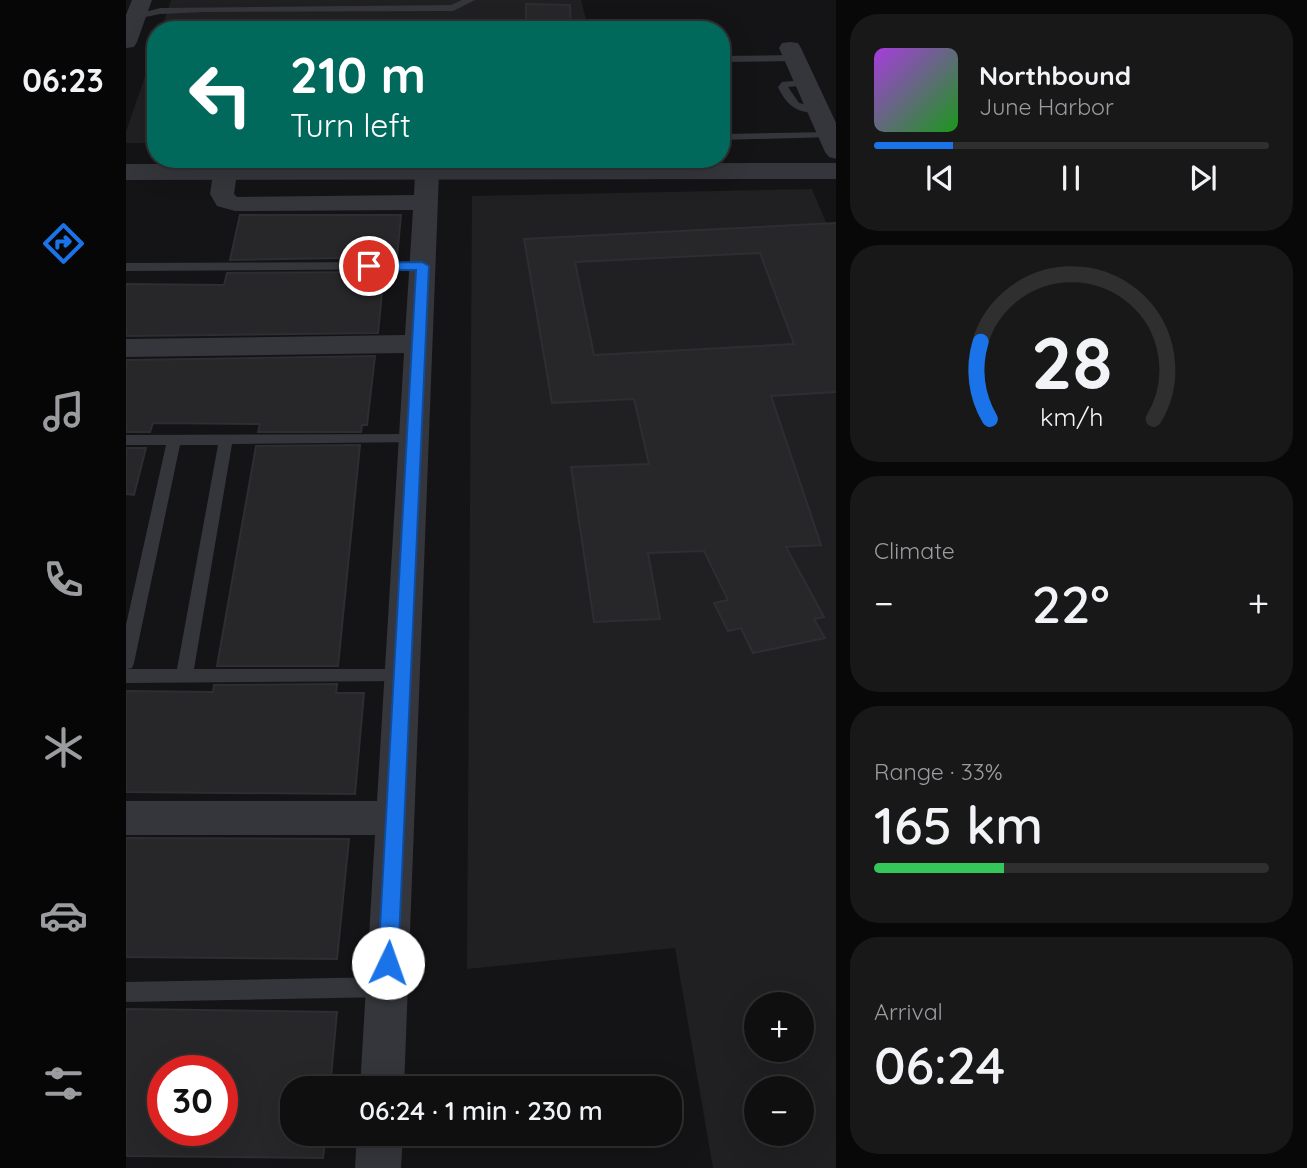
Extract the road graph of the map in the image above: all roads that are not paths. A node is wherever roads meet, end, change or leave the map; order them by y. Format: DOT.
graph roads {
  1 [pos="470,0"];
  2 [pos="139,8"];
  3 [pos="126,42"];
  4 [pos="792,53"];
  5 [pos="730,58"];
  6 [pos="730,138"];
  7 [pos="833,144"];
  8 [pos="273,168"];
  9 [pos="304,168"];
  10 [pos="836,171"];
  11 [pos="126,172"];
  12 [pos="225,173"];
  13 [pos="426,188"];
  14 [pos="422,266"];
  15 [pos="126,267"];
  16 [pos="419,344"];
  17 [pos="126,348"];
  18 [pos="414,439"];
  19 [pos="126,440"];
  20 [pos="174,440"];
  21 [pos="226,440"];
  22 [pos="126,663"];
  23 [pos="126,676"];
  24 [pos="184,676"];
  25 [pos="402,676"];
  26 [pos="126,818"];
  27 [pos="395,818"];
  28 [pos="387,987"];
  29 [pos="126,992"];
  30 [pos="383,1076"];
  31 [pos="379,1146"];
  32 [pos="378,1168"];
  1 -- 2 [label="lane"];
  2 -- 3 [label="street"];
  4 -- 5 [label="lane"];
  4 -- 7 [label="street"];
  6 -- 7 [label="lane"];
  8 -- 12 [label="street"];
  9 -- 13 [label="street"];
  10 -- 13 [label="street"];
  11 -- 12 [label="street"];
  12 -- 13 [label="street"];
  13 -- 14 [label="street"];
  14 -- 15 [label="lane"];
  14 -- 16 [label="street"];
  16 -- 17 [label="street"];
  16 -- 18 [label="street"];
  18 -- 21 [label="lane"];
  18 -- 25 [label="street"];
  19 -- 20 [label="lane"];
  20 -- 21 [label="lane"];
  20 -- 22 [label="lane"];
  21 -- 24 [label="lane"];
  23 -- 24 [label="lane"];
  24 -- 25 [label="lane"];
  25 -- 27 [label="street"];
  26 -- 27 [label="street"];
  27 -- 28 [label="street"];
  28 -- 29 [label="lane"];
  28 -- 30 [label="street"];
  31 -- 32 [label="street"];
}
